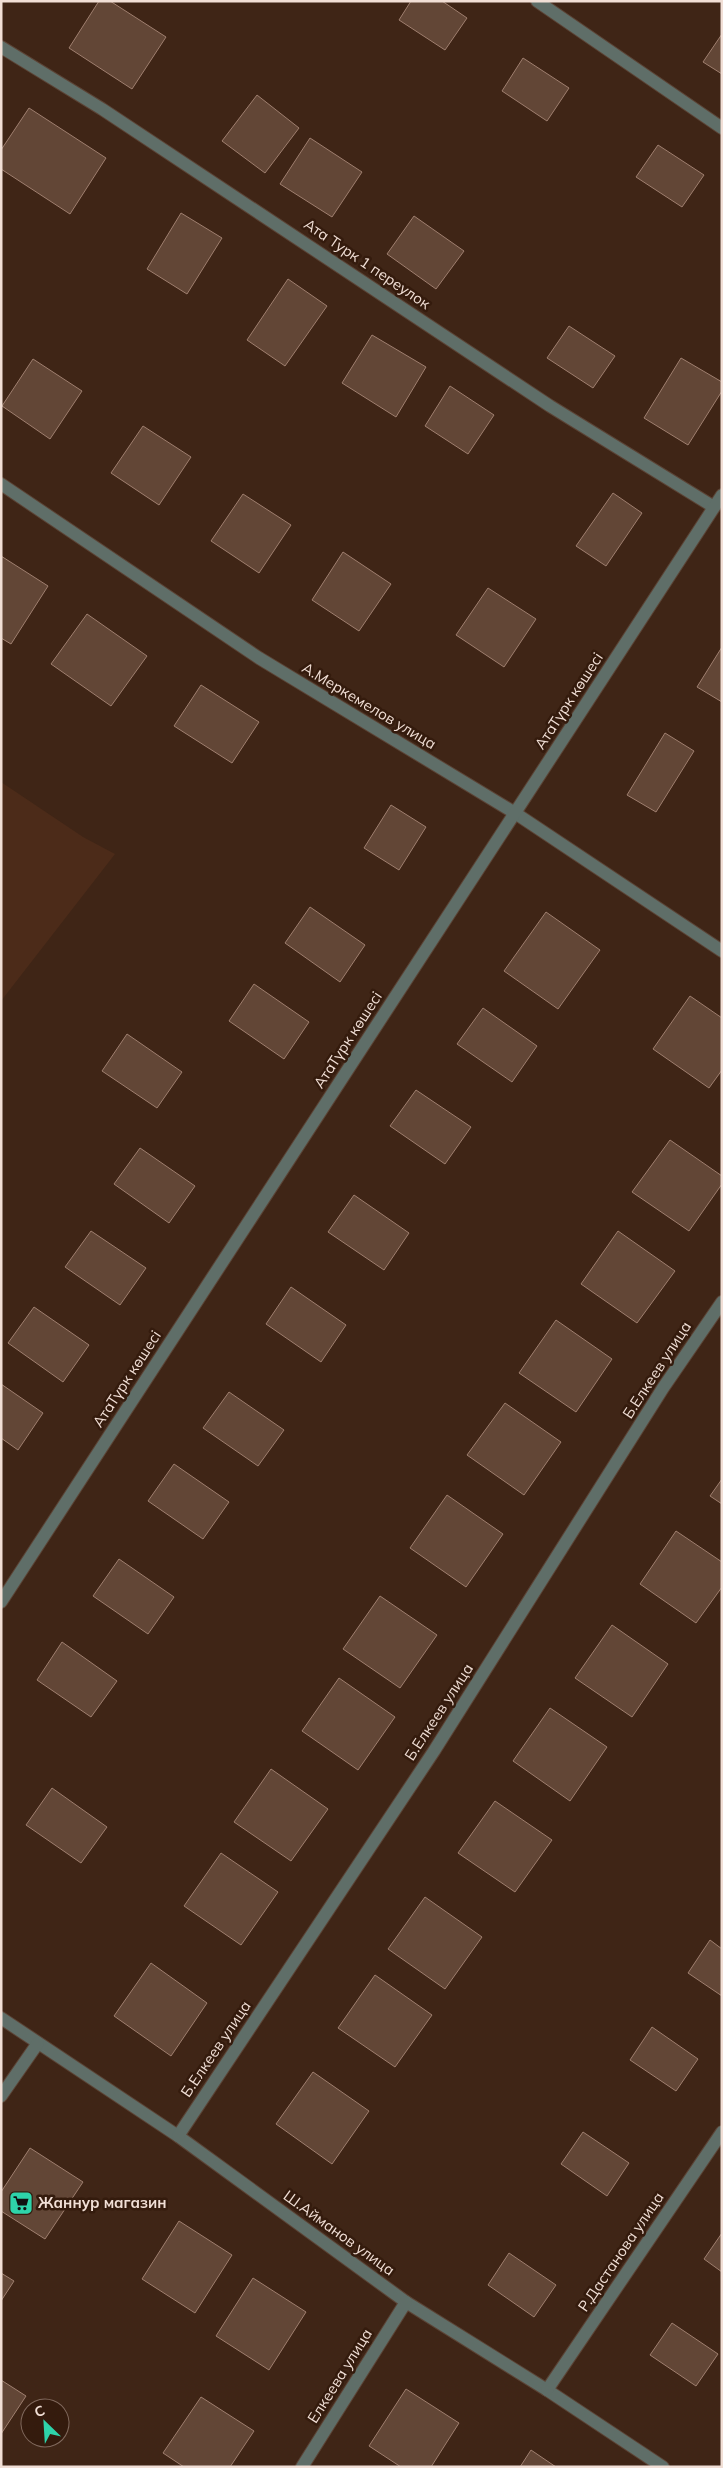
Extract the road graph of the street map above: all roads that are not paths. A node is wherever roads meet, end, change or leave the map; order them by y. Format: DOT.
graph roads {
  1 [pos="537,1"];
  2 [pos="1,47"];
  3 [pos="722,128"];
  4 [pos="1,484"];
  5 [pos="722,496"];
  6 [pos="714,508"];
  7 [pos="515,813"];
  8 [pos="722,951"];
  9 [pos="722,1302"];
  10 [pos="1,1602"];
  11 [pos="1,2018"];
  12 [pos="38,2043"];
  13 [pos="1,2096"];
  14 [pos="722,2132"];
  15 [pos="178,2136"];
  16 [pos="406,2302"];
  17 [pos="547,2390"];
  18 [pos="302,2467"];
  19 [pos="663,2467"];
  1 -- 3 [label="street"];
  2 -- 6 [label="street, Ата Турк 1 переулок"];
  4 -- 7 [label="street, А.Меркемелов улица"];
  5 -- 6 [label="street, АтаТүрк көшесі"];
  6 -- 7 [label="street, АтаТүрк көшесі"];
  7 -- 8 [label="street, А.Меркемелов улица"];
  7 -- 10 [label="street, АтаТүрк көшесі"];
  9 -- 15 [label="street, Б.Елкеев улица"];
  11 -- 12 [label="street, Ш.Айманов улица"];
  12 -- 13 [label="street"];
  12 -- 15 [label="street, Ш.Айманов улица"];
  14 -- 17 [label="street, Р.Дастанова улица"];
  15 -- 16 [label="street, Ш.Айманов улица"];
  16 -- 17 [label="street, Ш.Айманов улица"];
  16 -- 18 [label="street, Елкеева улица"];
  17 -- 19 [label="street, Ш.Айманов улица"];
}
